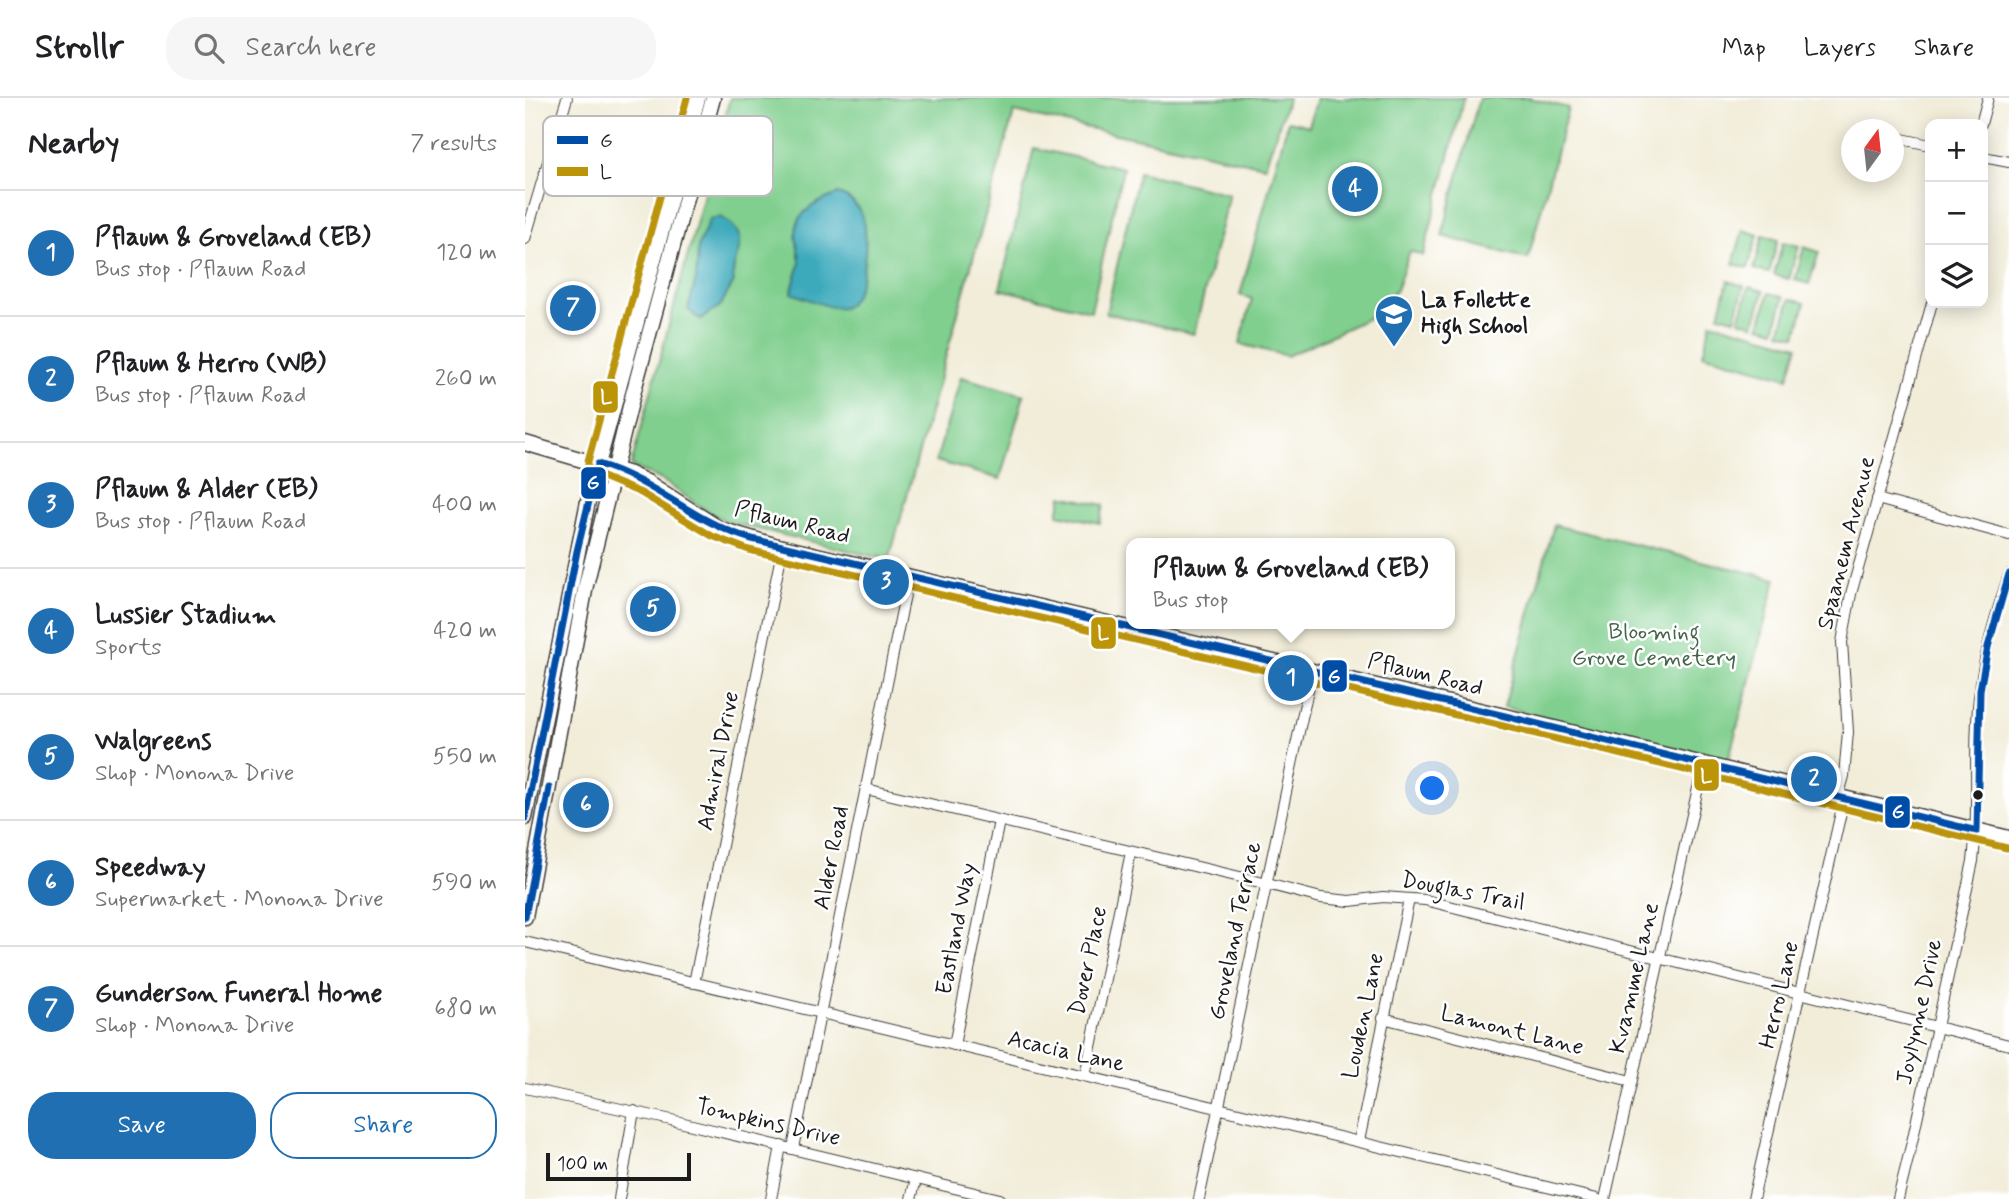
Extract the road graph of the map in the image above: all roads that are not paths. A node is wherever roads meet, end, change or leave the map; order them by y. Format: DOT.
graph roads {
  1 [pos="567,98"];
  2 [pos="698,98"];
  3 [pos="713,98"];
  4 [pos="1988,98"];
  5 [pos="562,116"];
  6 [pos="693,116"];
  7 [pos="708,116"];
  8 [pos="1982,119"];
  9 [pos="1904,139"];
  10 [pos="1925,144"];
  11 [pos="1988,158"];
  12 [pos="2009,162"];
  13 [pos="543,179"];
  14 [pos="671,196"];
  15 [pos="687,196"];
  16 [pos="525,239"];
  17 [pos="1931,308"];
  18 [pos="525,443"];
  19 [pos="598,464"];
  20 [pos="614,468"];
  21 [pos="1877,499"];
  22 [pos="2009,535"];
  23 [pos="783,546"];
  24 [pos="2009,574"];
  25 [pos="909,575"];
  26 [pos="1126,627"];
  27 [pos="1136,629"];
  28 [pos="1312,671"];
  29 [pos="1703,766"];
  30 [pos="866,789"];
  31 [pos="1841,799"];
  32 [pos="525,818"];
  33 [pos="999,821"];
  34 [pos="1977,831"];
  35 [pos="2009,838"];
  36 [pos="1131,852"];
  37 [pos="1266,883"];
  38 [pos="1409,899"];
  39 [pos="525,917"];
  40 [pos="525,942"];
  41 [pos="1659,957"];
  42 [pos="694,983"];
  43 [pos="1800,994"];
  44 [pos="821,1013"];
  45 [pos="1383,1018"];
  46 [pos="1937,1027"];
  47 [pos="954,1045"];
  48 [pos="2009,1045"];
  49 [pos="1085,1076"];
  50 [pos="1631,1082"];
  51 [pos="525,1088"];
  52 [pos="1218,1107"];
  53 [pos="634,1111"];
  54 [pos="1359,1141"];
  55 [pos="781,1146"];
  56 [pos="793,1148"];
  57 [pos="916,1179"];
  58 [pos="619,1199"];
  59 [pos="771,1199"];
  60 [pos="911,1199"];
  61 [pos="1000,1199"];
  62 [pos="1199,1199"];
  63 [pos="1597,1199"];
  64 [pos="1605,1199"];
  65 [pos="1753,1199"];
  66 [pos="1898,1199"];
  1 -- 5 [label="street"];
  2 -- 6 [label="street"];
  3 -- 7 [label="street"];
  4 -- 8 [label="street"];
  9 -- 10 [label="street"];
  11 -- 12 [label="street"];
  13 -- 16 [label="street"];
  14 -- 19 [label="street"];
  15 -- 20 [label="street"];
  17 -- 21 [label="street, Spaanem Avenue"];
  18 -- 19 [label="street, Pflaum Road"];
  19 -- 20 [label="street, Pflaum Road"];
  19 -- 32 [label="street"];
  20 -- 23 [label="street, Pflaum Road"];
  20 -- 39 [label="street"];
  21 -- 22 [label="street"];
  21 -- 31 [label="street, Spaanem Avenue"];
  23 -- 25 [label="street, Pflaum Road"];
  23 -- 42 [label="street, Admiral Drive"];
  24 -- 34 [label="street, Joylynne Drive"];
  25 -- 26 [label="street, Pflaum Road"];
  25 -- 30 [label="street, Alder Road"];
  27 -- 28 [label="street, Pflaum Road"];
  28 -- 29 [label="street, Pflaum Road"];
  28 -- 37 [label="street, Groveland Terrace"];
  29 -- 31 [label="street, Pflaum Road"];
  29 -- 41 [label="street, Kvamme Lane"];
  30 -- 33 [label="street, Douglas Trail"];
  30 -- 44 [label="street, Alder Road"];
  31 -- 34 [label="street, Pflaum Road"];
  31 -- 43 [label="street, Herro Lane"];
  33 -- 36 [label="street, Douglas Trail"];
  33 -- 47 [label="street, Eastland Way"];
  34 -- 35 [label="street, Pflaum Road"];
  34 -- 46 [label="street, Joylynne Drive"];
  36 -- 37 [label="street, Douglas Trail"];
  36 -- 49 [label="street, Dover Place"];
  37 -- 38 [label="street, Douglas Trail"];
  37 -- 52 [label="street, Groveland Terrace"];
  38 -- 41 [label="street, Douglas Trail"];
  38 -- 45 [label="street, Louden Lane"];
  40 -- 42 [label="street, Acacia Lane"];
  41 -- 43 [label="street, Douglas Trail"];
  41 -- 50 [label="street, Kvamme Lane"];
  42 -- 44 [label="street, Acacia Lane"];
  43 -- 46 [label="street, Douglas Trail"];
  43 -- 65 [label="street, Herro Lane"];
  44 -- 47 [label="street, Acacia Lane"];
  44 -- 56 [label="street, Alder Road"];
  45 -- 50 [label="street, Lamont Lane"];
  45 -- 54 [label="street, Louden Lane"];
  46 -- 48 [label="street, Douglas Trail"];
  46 -- 66 [label="street, Joylynne Drive"];
  47 -- 49 [label="street, Acacia Lane"];
  49 -- 52 [label="street, Acacia Lane"];
  50 -- 64 [label="street, Kvamme Lane"];
  51 -- 53 [label="street, Tompkins Drive"];
  52 -- 54 [label="street, Acacia Lane"];
  52 -- 62 [label="street, Groveland Terrace"];
  53 -- 55 [label="street, Tompkins Drive"];
  53 -- 58 [label="street"];
  54 -- 63 [label="street, Acacia Lane"];
  55 -- 56 [label="street, Tompkins Drive"];
  55 -- 59 [label="street"];
  56 -- 57 [label="street, Tompkins Drive"];
  57 -- 60 [label="street"];
  57 -- 61 [label="street, Tompkins Drive"];
}
